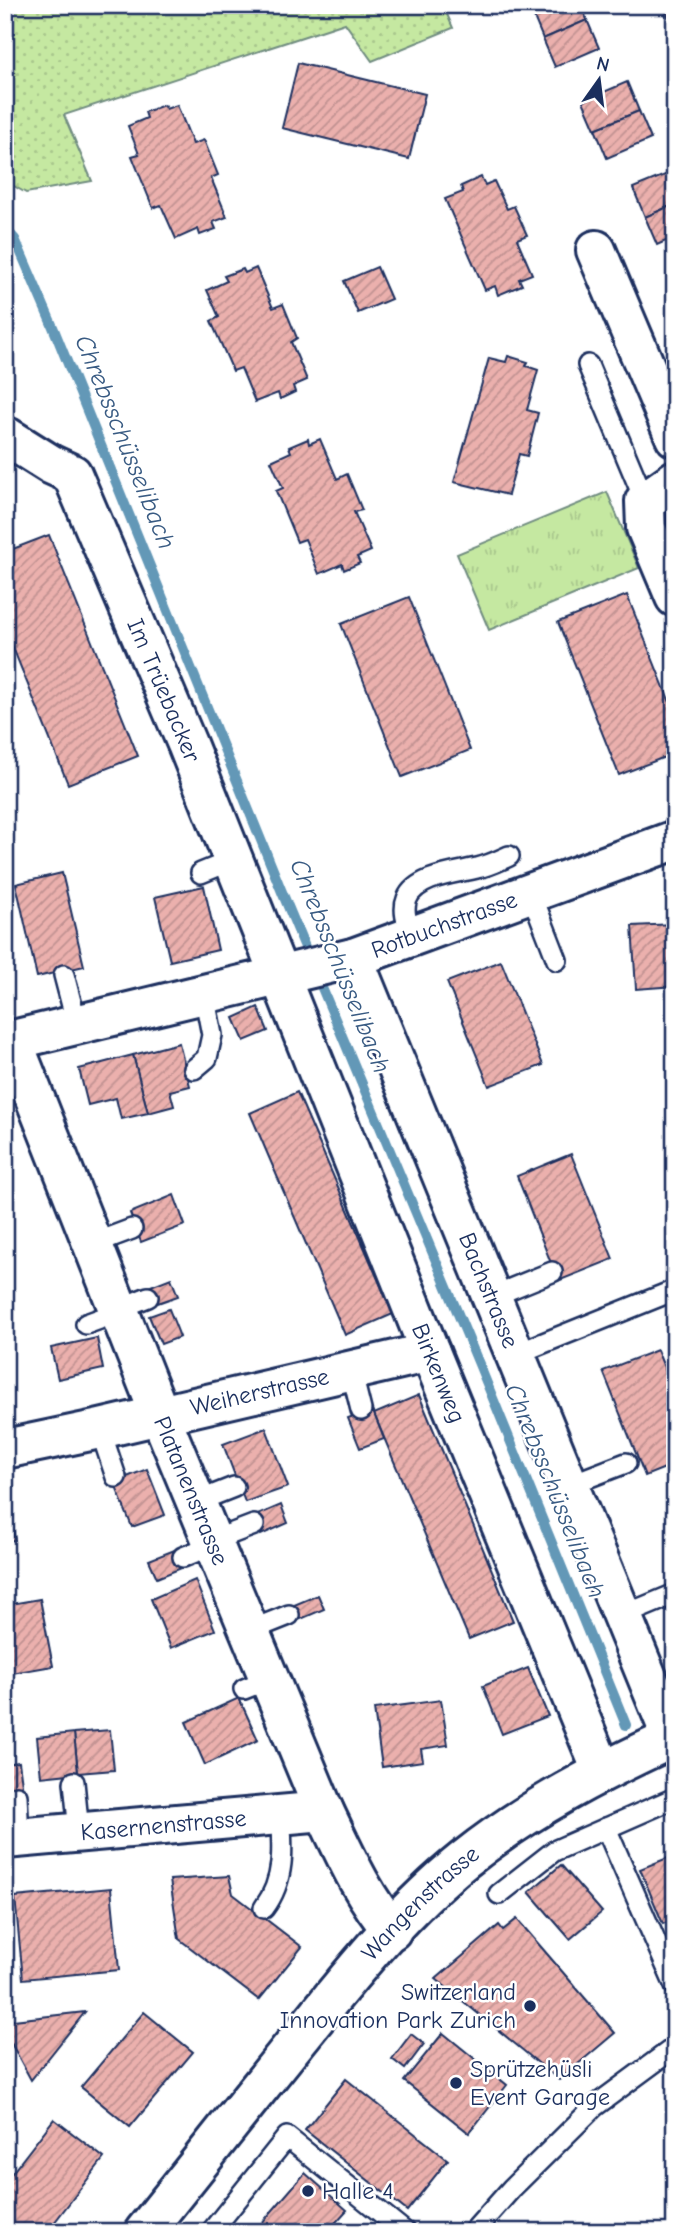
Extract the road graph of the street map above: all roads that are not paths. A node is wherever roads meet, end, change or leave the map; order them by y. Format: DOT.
graph roads {
  1 [pos="596,250"];
  2 [pos="588,365"];
  3 [pos="7,437"];
  4 [pos="675,437"];
  5 [pos="660,491"];
  6 [pos="675,597"];
  7 [pos="675,840"];
  8 [pos="509,856"];
  9 [pos="531,893"];
  10 [pos="412,937"];
  11 [pos="346,960"];
  12 [pos="557,960"];
  13 [pos="288,974"];
  14 [pos="64,975"];
  15 [pos="204,994"];
  16 [pos="77,1025"];
  17 [pos="9,1041"];
  18 [pos="194,1069"];
  19 [pos="131,1229"];
  20 [pos="92,1244"];
  21 [pos="552,1272"];
  22 [pos="675,1290"];
  23 [pos="493,1296"];
  24 [pos="430,1352"];
  25 [pos="516,1354"];
  26 [pos="351,1370"];
  27 [pos="361,1410"];
  28 [pos="160,1415"];
  29 [pos="100,1429"];
  30 [pos="5,1449"];
  31 [pos="626,1463"];
  32 [pos="116,1477"];
  33 [pos="569,1485"];
  34 [pos="234,1487"];
  35 [pos="196,1502"];
  36 [pos="254,1525"];
  37 [pos="203,1548"];
  38 [pos="675,1594"];
  39 [pos="289,1615"];
  40 [pos="622,1616"];
  41 [pos="249,1631"];
  42 [pos="674,1737"];
  43 [pos="602,1771"];
  44 [pos="74,1782"];
  45 [pos="17,1796"];
  46 [pos="675,1798"];
  47 [pos="324,1811"];
  48 [pos="280,1815"];
  49 [pos="606,1828"];
  50 [pos="79,1832"];
  51 [pos="12,1838"];
  52 [pos="499,1894"];
  53 [pos="264,1908"];
  54 [pos="392,1930"];
  55 [pos="675,1986"];
  56 [pos="675,2046"];
  57 [pos="144,2232"];
  58 [pos="211,2232"];
  59 [pos="405,2232"];
  60 [pos="473,2232"];
  1 -- 4 [label="street"];
  2 -- 5 [label="lane"];
  3 -- 13 [label="street, Im Trüebacker"];
  5 -- 6 [label="street"];
  7 -- 9 [label="street, Rotbuchstrasse"];
  8 -- 10 [label="lane"];
  9 -- 10 [label="street, Rotbuchstrasse"];
  9 -- 12 [label="lane"];
  10 -- 11 [label="street, Rotbuchstrasse"];
  11 -- 13 [label="street, Rotbuchstrasse"];
  11 -- 23 [label="street, Bachstrasse"];
  13 -- 15 [label="street, Rotbuchstrasse"];
  13 -- 24 [label="street, Birkenweg"];
  14 -- 16 [label="lane"];
  15 -- 16 [label="street, Rotbuchstrasse"];
  15 -- 18 [label="lane"];
  16 -- 17 [label="street, Rotbuchstrasse"];
  17 -- 20 [label="street, Platanenstrasse"];
  19 -- 20 [label="lane"];
  20 -- 28 [label="street, Platanenstrasse"];
  21 -- 23 [label="lane"];
  22 -- 25 [label="lane"];
  23 -- 25 [label="street, Bachstrasse"];
  24 -- 26 [label="street, Weiherstrasse"];
  24 -- 43 [label="street, Birkenweg"];
  25 -- 33 [label="street, Bachstrasse"];
  26 -- 27 [label="lane"];
  26 -- 28 [label="street, Weiherstrasse"];
  28 -- 29 [label="street, Weiherstrasse"];
  28 -- 35 [label="street, Platanenstrasse"];
  29 -- 30 [label="street, Weiherstrasse"];
  29 -- 32 [label="lane"];
  31 -- 33 [label="lane"];
  33 -- 40 [label="street, Bachstrasse"];
  34 -- 35 [label="lane"];
  35 -- 37 [label="street, Platanenstrasse"];
  36 -- 37 [label="lane"];
  37 -- 41 [label="street, Platanenstrasse"];
  38 -- 40 [label="lane"];
  39 -- 41 [label="lane"];
  40 -- 42 [label="street, Bachstrasse"];
  41 -- 47 [label="street, Platanenstrasse"];
  42 -- 43 [label="street, Wangenstrasse"];
  43 -- 54 [label="street, Wangenstrasse"];
  44 -- 50 [label="lane"];
  45 -- 51 [label="lane"];
  46 -- 49 [label="lane"];
  47 -- 48 [label="street, Kasernenstrasse"];
  47 -- 54 [label="street, Platanenstrasse"];
  48 -- 50 [label="street, Kasernenstrasse"];
  48 -- 53 [label="lane"];
  49 -- 52 [label="lane"];
  49 -- 55 [label="lane"];
  50 -- 51 [label="street, Kasernenstrasse"];
  54 -- 57 [label="street, Wangenstrasse"];
  56 -- 60 [label="lane"];
  58 -- 59 [label="lane"];
}
